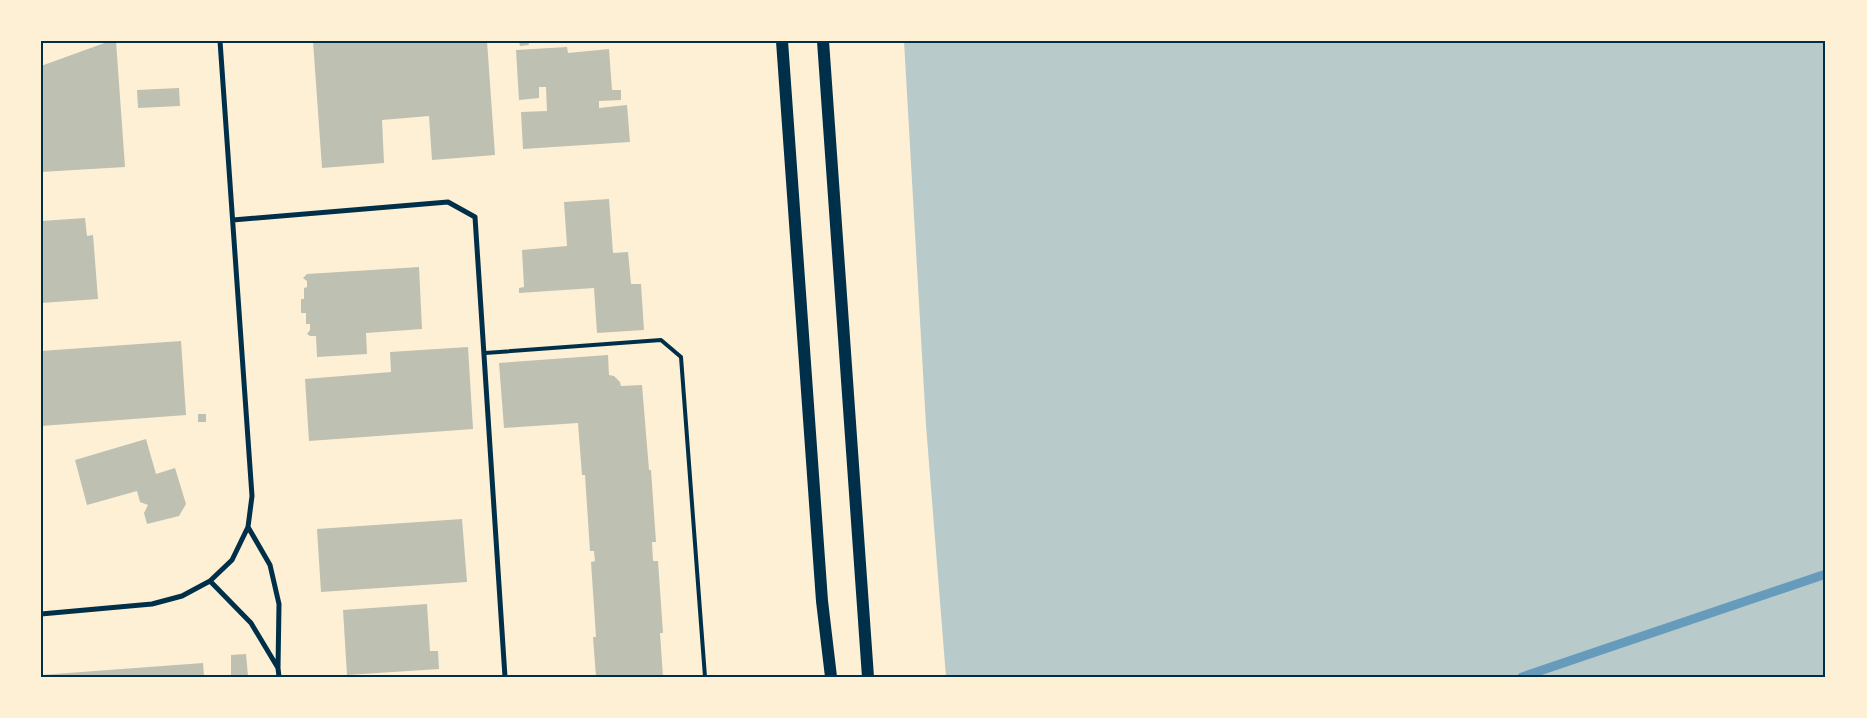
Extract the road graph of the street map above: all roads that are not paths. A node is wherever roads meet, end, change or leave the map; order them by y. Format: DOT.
graph roads {
  1 [pos="220,41"];
  2 [pos="782,41"];
  3 [pos="823,41"];
  4 [pos="233,220"];
  5 [pos="485,353"];
  6 [pos="248,527"];
  7 [pos="210,581"];
  8 [pos="41,614"];
  9 [pos="278,668"];
  10 [pos="279,677"];
  11 [pos="505,677"];
  12 [pos="705,677"];
  13 [pos="831,677"];
  14 [pos="868,677"];
  1 -- 4 [label="street"];
  2 -- 13 [label="main road"];
  3 -- 14 [label="main road"];
  4 -- 5 [label="street"];
  4 -- 6 [label="street"];
  5 -- 11 [label="street"];
  5 -- 12 [label="lane"];
  6 -- 7 [label="street"];
  6 -- 9 [label="street"];
  7 -- 8 [label="street"];
  7 -- 9 [label="street"];
  9 -- 10 [label="street"];
}
